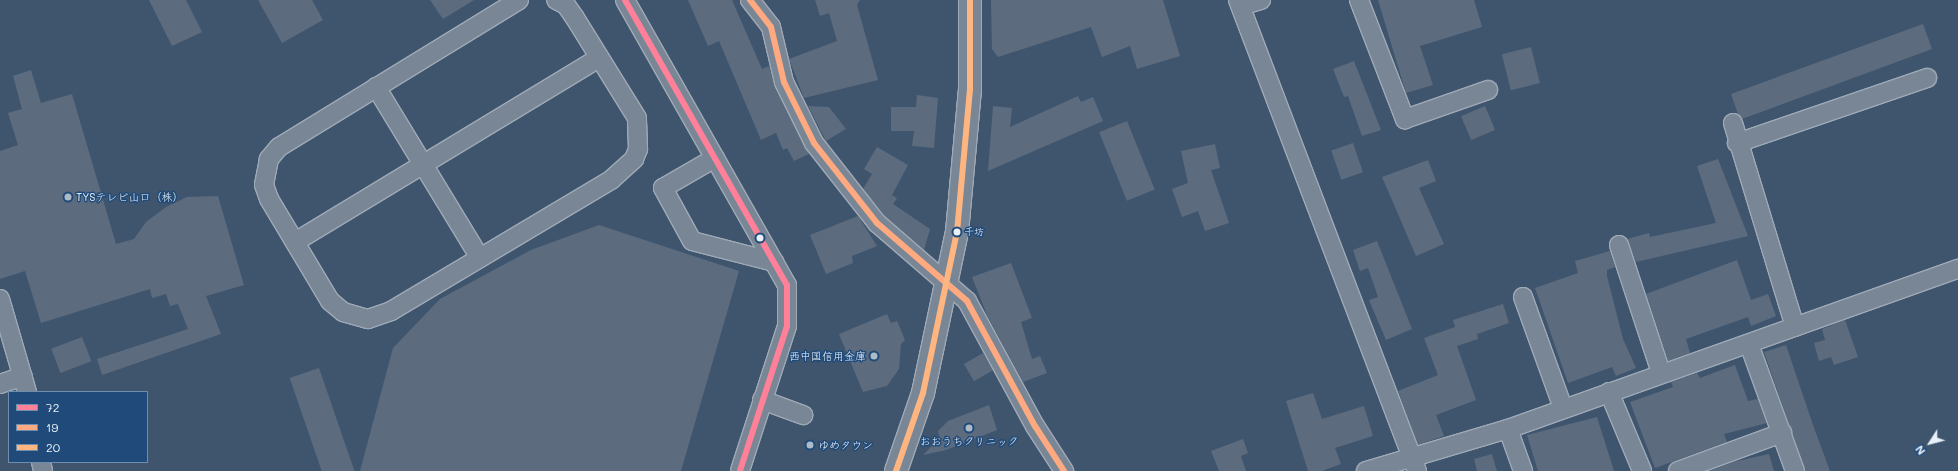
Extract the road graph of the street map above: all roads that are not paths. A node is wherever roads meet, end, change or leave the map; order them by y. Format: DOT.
graph roads {
  1 [pos="519,0"];
  2 [pos="556,0"];
  3 [pos="625,0"];
  4 [pos="750,0"];
  5 [pos="970,0"];
  6 [pos="1261,0"];
  7 [pos="1359,0"];
  8 [pos="1239,3"];
  9 [pos="599,58"];
  10 [pos="1927,78"];
  11 [pos="376,87"];
  12 [pos="1488,90"];
  13 [pos="1733,123"];
  14 [pos="1737,143"];
  15 [pos="715,158"];
  16 [pos="423,164"];
  17 [pos="295,242"];
  18 [pos="1619,245"];
  19 [pos="480,258"];
  20 [pos="774,262"];
  21 [pos="1958,269"];
  22 [pos="948,284"];
  23 [pos="1523,297"];
  24 [pos="0,299"];
  25 [pos="1795,327"];
  26 [pos="1749,344"];
  27 [pos="1661,373"];
  28 [pos="0,384"];
  29 [pos="25,384"];
  30 [pos="1609,392"];
  31 [pos="762,400"];
  32 [pos="1563,408"];
  33 [pos="803,415"];
  34 [pos="1508,429"];
  35 [pos="1782,433"];
  36 [pos="1415,463"];
  37 [pos="740,471"];
  38 [pos="896,471"];
  39 [pos="1064,471"];
  40 [pos="1366,471"];
  41 [pos="1523,471"];
  42 [pos="1642,471"];
  43 [pos="1678,471"];
  44 [pos="1795,471"];
  1 -- 11 [label="street"];
  2 -- 9 [label="street"];
  3 -- 15 [label="street"];
  4 -- 22 [label="street"];
  5 -- 22 [label="main road"];
  6 -- 8 [label="street"];
  7 -- 12 [label="street"];
  8 -- 36 [label="street"];
  9 -- 16 [label="street"];
  9 -- 19 [label="street"];
  10 -- 14 [label="street"];
  11 -- 16 [label="street"];
  11 -- 17 [label="street"];
  13 -- 14 [label="street"];
  14 -- 25 [label="street"];
  15 -- 20 [label="street"];
  15 -- 20 [label="street"];
  16 -- 17 [label="street"];
  16 -- 19 [label="street"];
  17 -- 19 [label="street"];
  18 -- 27 [label="street"];
  20 -- 31 [label="street"];
  21 -- 25 [label="street"];
  22 -- 38 [label="main road"];
  22 -- 39 [label="street"];
  23 -- 32 [label="street"];
  24 -- 29 [label="street"];
  25 -- 26 [label="street"];
  26 -- 27 [label="street"];
  26 -- 35 [label="street"];
  27 -- 30 [label="street"];
  28 -- 29 [label="street"];
  30 -- 32 [label="street"];
  30 -- 42 [label="street"];
  31 -- 33 [label="street"];
  31 -- 37 [label="street"];
  32 -- 34 [label="street"];
  34 -- 36 [label="street"];
  34 -- 41 [label="street"];
  35 -- 43 [label="street"];
  35 -- 44 [label="street"];
  36 -- 40 [label="street"];
}
